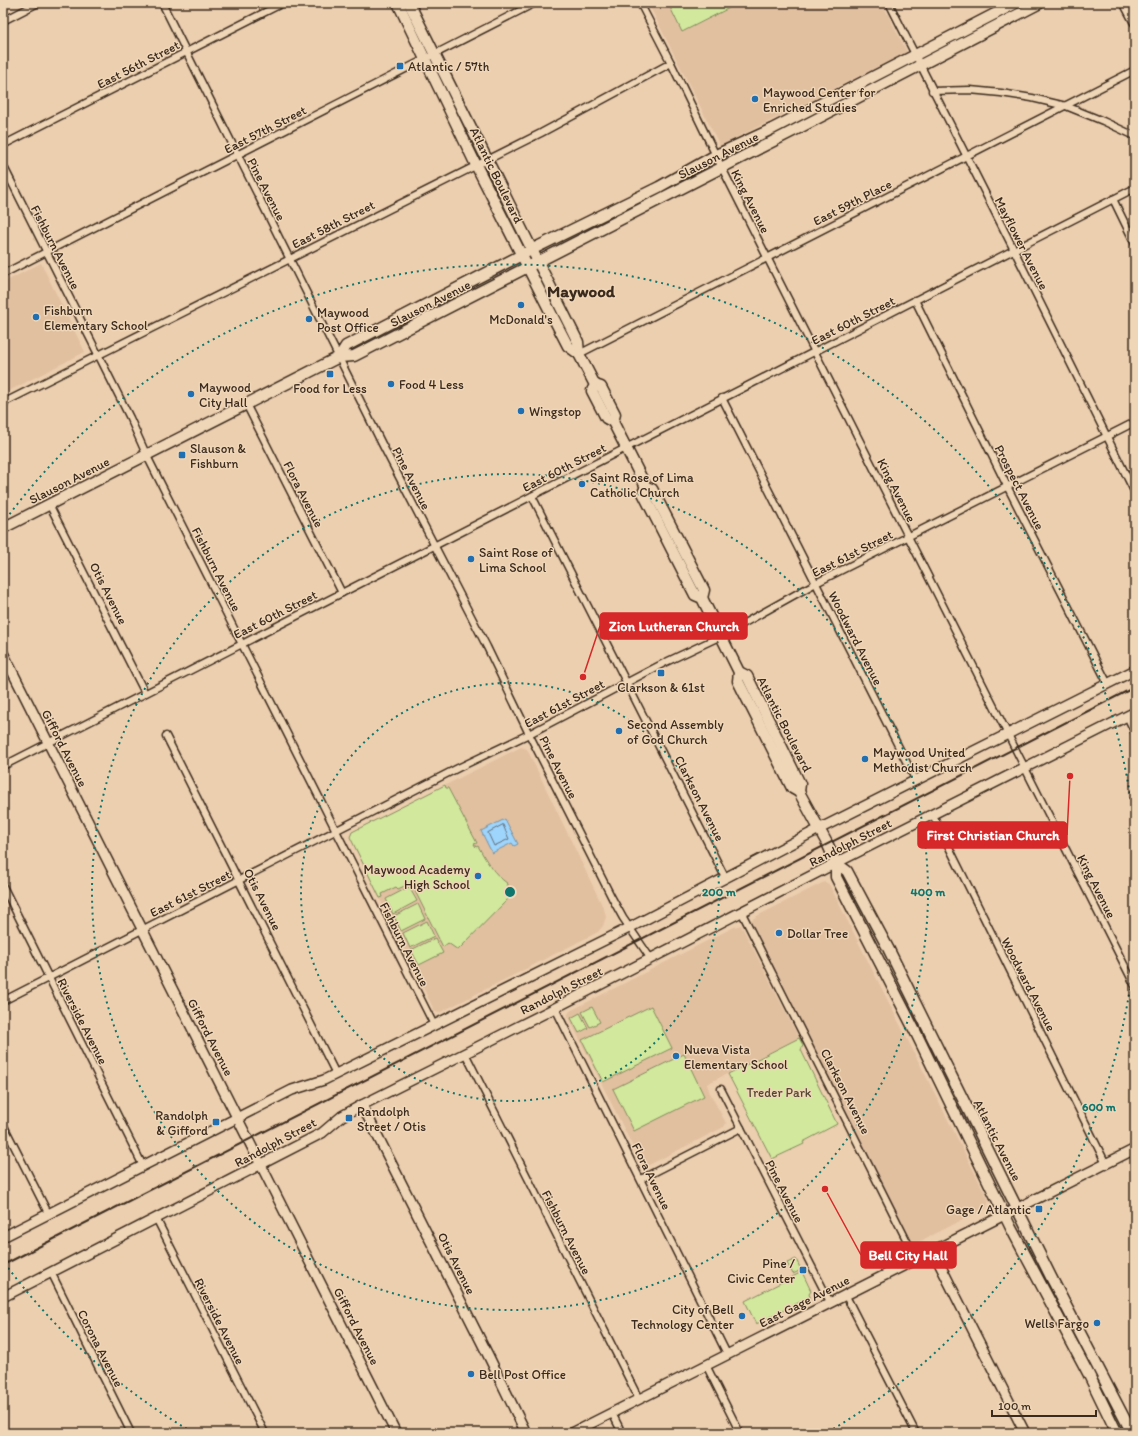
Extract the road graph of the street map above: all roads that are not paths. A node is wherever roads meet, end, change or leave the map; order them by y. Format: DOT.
graph roads {
  1 [pos="38,3"];
  2 [pos="162,3"];
  3 [pos="283,3"];
  4 [pos="398,3"];
  5 [pos="409,3"];
  6 [pos="536,3"];
  7 [pos="640,3"];
  8 [pos="889,3"];
  9 [pos="1016,3"];
  10 [pos="1040,3"];
  11 [pos="1126,3"];
  12 [pos="3,21"];
  13 [pos="1135,22"];
  14 [pos="186,52"];
  15 [pos="914,54"];
  16 [pos="431,57"];
  17 [pos="671,63"];
  18 [pos="920,65"];
  19 [pos="1135,70"];
  20 [pos="932,91"];
  21 [pos="1066,106"];
  22 [pos="1135,136"];
  23 [pos="3,145"];
  24 [pos="238,155"];
  25 [pos="716,156"];
  26 [pos="966,156"];
  27 [pos="488,159"];
  28 [pos="476,164"];
  29 [pos="3,165"];
  30 [pos="722,167"];
  31 [pos="1135,188"];
  32 [pos="1113,199"];
  33 [pos="1135,244"];
  34 [pos="533,249"];
  35 [pos="1014,250"];
  36 [pos="46,252"];
  37 [pos="522,255"];
  38 [pos="290,258"];
  39 [pos="767,258"];
  40 [pos="539,261"];
  41 [pos="528,267"];
  42 [pos="3,274"];
  43 [pos="915,300"];
  44 [pos="815,351"];
  45 [pos="98,354"];
  46 [pos="579,354"];
  47 [pos="339,357"];
  48 [pos="722,398"];
  49 [pos="3,403"];
  50 [pos="246,404"];
  51 [pos="1135,422"];
  52 [pos="1106,436"];
  53 [pos="626,448"];
  54 [pos="146,454"];
  55 [pos="1007,486"];
  56 [pos="1135,493"];
  57 [pos="532,496"];
  58 [pos="49,504"];
  59 [pos="3,528"];
  60 [pos="908,536"];
  61 [pos="434,545"];
  62 [pos="816,583"];
  63 [pos="342,593"];
  64 [pos="721,636"];
  65 [pos="242,644"];
  66 [pos="3,653"];
  67 [pos="1135,670"];
  68 [pos="627,682"];
  69 [pos="1108,684"];
  70 [pos="145,693"];
  71 [pos="1131,714"];
  72 [pos="1135,733"];
  73 [pos="529,734"];
  74 [pos="1008,734"];
  75 [pos="166,736"];
  76 [pos="48,743"];
  77 [pos="3,766"];
  78 [pos="1025,768"];
  79 [pos="916,781"];
  80 [pos="933,815"];
  81 [pos="336,831"];
  82 [pos="820,831"];
  83 [pos="836,863"];
  84 [pos="725,877"];
  85 [pos="239,881"];
  86 [pos="3,886"];
  87 [pos="742,913"];
  88 [pos="629,928"];
  89 [pos="142,930"];
  90 [pos="651,959"];
  91 [pos="49,978"];
  92 [pos="1135,986"];
  93 [pos="3,1001"];
  94 [pos="555,1008"];
  95 [pos="434,1025"];
  96 [pos="465,1053"];
  97 [pos="336,1074"];
  98 [pos="721,1089"];
  99 [pos="362,1105"];
  100 [pos="237,1118"];
  101 [pos="3,1124"];
  102 [pos="741,1128"];
  103 [pos="1134,1151"];
  104 [pos="1106,1164"];
  105 [pos="261,1165"];
  106 [pos="143,1166"];
  107 [pos="641,1179"];
  108 [pos="1017,1208"];
  109 [pos="48,1214"];
  110 [pos="1004,1215"];
  111 [pos="156,1218"];
  112 [pos="3,1237"];
  113 [pos="933,1251"];
  114 [pos="916,1259"];
  115 [pos="51,1272"];
  116 [pos="845,1294"];
  117 [pos="3,1297"];
  118 [pos="830,1302"];
  119 [pos="728,1354"];
  120 [pos="706,1365"];
  121 [pos="1100,1397"];
  122 [pos="639,1400"];
  123 [pos="612,1413"];
  124 [pos="1124,1418"];
  125 [pos="131,1433"];
  126 [pos="265,1433"];
  127 [pos="396,1433"];
  128 [pos="526,1433"];
  129 [pos="572,1433"];
  130 [pos="622,1433"];
  131 [pos="740,1433"];
  132 [pos="916,1433"];
  133 [pos="1025,1433"];
  134 [pos="1117,1433"];
  135 [pos="1132,1433"];
  1 -- 12 [label="street"];
  2 -- 14 [label="street, Pine Avenue"];
  3 -- 14 [label="street, East 56th Street"];
  4 -- 16 [label="main road, Atlantic Boulevard"];
  5 -- 16 [label="main road, Atlantic Boulevard"];
  6 -- 16 [label="street, East 57th Street"];
  7 -- 17 [label="street, King Avenue"];
  8 -- 15 [label="street, Mayflower Avenue"];
  9 -- 15 [label="main road, Slauson Avenue"];
  10 -- 18 [label="main road, Slauson Avenue"];
  11 -- 13 [label="street"];
  14 -- 23 [label="street, East 56th Street"];
  14 -- 24 [label="street, Pine Avenue"];
  15 -- 18 [label="street, Mayflower Avenue"];
  15 -- 25 [label="main road, Slauson Avenue"];
  16 -- 24 [label="street, East 57th Street"];
  16 -- 27 [label="main road, Atlantic Boulevard"];
  16 -- 28 [label="main road, Atlantic Boulevard"];
  17 -- 25 [label="street, King Avenue"];
  17 -- 27 [label="street, East 58th Street"];
  18 -- 20 [label="street, Mayflower Avenue"];
  18 -- 30 [label="main road, Slauson Avenue"];
  19 -- 21 [label="street, East 59th Place"];
  20 -- 21 [label="street"];
  20 -- 26 [label="street, Mayflower Avenue"];
  21 -- 22 [label="street"];
  21 -- 26 [label="street, East 59th Place"];
  24 -- 36 [label="street, East 57th Street"];
  24 -- 38 [label="street, Pine Avenue"];
  25 -- 30 [label="street, King Avenue"];
  25 -- 34 [label="main road, Slauson Avenue"];
  26 -- 35 [label="street, Mayflower Avenue"];
  26 -- 39 [label="street, East 59th Place"];
  27 -- 28 [label="street, East 58th Street"];
  27 -- 34 [label="main road, Atlantic Boulevard"];
  28 -- 37 [label="main road, Atlantic Boulevard"];
  28 -- 38 [label="street, East 58th Street"];
  29 -- 36 [label="street, Fishburn Avenue"];
  30 -- 39 [label="street, King Avenue"];
  30 -- 40 [label="main road, Slauson Avenue"];
  31 -- 32 [label="street, East 60th Street"];
  32 -- 33 [label="street"];
  32 -- 35 [label="street, East 60th Street"];
  34 -- 37 [label="main road, Slauson Avenue"];
  34 -- 40 [label="main road, Atlantic Boulevard"];
  35 -- 43 [label="street, East 60th Street"];
  35 -- 52 [label="street, Mayflower Avenue"];
  36 -- 42 [label="street, East 57th Street"];
  36 -- 45 [label="street, Fishburn Avenue"];
  37 -- 41 [label="main road, Atlantic Boulevard"];
  37 -- 47 [label="main road, Slauson Avenue"];
  38 -- 45 [label="street, East 58th Street"];
  38 -- 47 [label="street, Pine Avenue"];
  39 -- 44 [label="street, King Avenue"];
  39 -- 46 [label="street, East 59th Place"];
  40 -- 41 [label="main road, Slauson Avenue"];
  40 -- 46 [label="main road, Atlantic Boulevard"];
  41 -- 46 [label="main road, Atlantic Boulevard"];
  41 -- 47 [label="main road, Slauson Avenue"];
  43 -- 44 [label="street, East 60th Street"];
  43 -- 55 [label="street, Prospect Avenue"];
  44 -- 48 [label="street, East 60th Street"];
  44 -- 60 [label="street, King Avenue"];
  45 -- 49 [label="street, East 58th Street"];
  45 -- 54 [label="street, Fishburn Avenue"];
  46 -- 53 [label="main road, Atlantic Boulevard"];
  47 -- 50 [label="main road, Slauson Avenue"];
  47 -- 61 [label="street, Pine Avenue"];
  48 -- 53 [label="street, East 60th Street"];
  48 -- 62 [label="street, Woodward Avenue"];
  50 -- 54 [label="main road, Slauson Avenue"];
  50 -- 63 [label="street, Flora Avenue"];
  51 -- 52 [label="street, East 61st Street"];
  52 -- 55 [label="street, East 61st Street"];
  52 -- 56 [label="street, Mayflower Avenue"];
  53 -- 57 [label="street, East 60th Street"];
  53 -- 64 [label="main road, Atlantic Boulevard"];
  54 -- 58 [label="main road, Slauson Avenue"];
  54 -- 65 [label="street, Fishburn Avenue"];
  55 -- 60 [label="street, East 61st Street"];
  55 -- 69 [label="street, Prospect Avenue"];
  57 -- 61 [label="street, East 60th Street"];
  57 -- 68 [label="street, Clarkson Avenue"];
  58 -- 59 [label="main road, Slauson Avenue"];
  58 -- 70 [label="street, Otis Avenue"];
  60 -- 62 [label="street, East 61st Street"];
  60 -- 74 [label="street, King Avenue"];
  61 -- 63 [label="street, East 60th Street"];
  61 -- 73 [label="street, Pine Avenue"];
  62 -- 64 [label="street, East 61st Street"];
  62 -- 79 [label="street, Woodward Avenue"];
  63 -- 65 [label="street, East 60th Street"];
  64 -- 68 [label="street, East 61st Street"];
  64 -- 82 [label="main road, Atlantic Boulevard"];
  65 -- 70 [label="street, East 60th Street"];
  65 -- 81 [label="street, Fishburn Avenue"];
  66 -- 76 [label="street, Gifford Avenue"];
  67 -- 69 [label="street, Randolph Street"];
  68 -- 73 [label="street, East 61st Street"];
  68 -- 84 [label="street, Clarkson Avenue"];
  69 -- 74 [label="street, Randolph Street"];
  70 -- 76 [label="street, East 60th Street"];
  71 -- 72 [label="street"];
  71 -- 78 [label="street, Randolph Street"];
  73 -- 81 [label="street, East 61st Street"];
  73 -- 88 [label="street, Pine Avenue"];
  74 -- 78 [label="street, King Avenue"];
  74 -- 79 [label="street, Randolph Street"];
  75 -- 85 [label="street, Otis Avenue"];
  76 -- 77 [label="street, East 60th Street"];
  76 -- 89 [label="street, Gifford Avenue"];
  78 -- 80 [label="street, Randolph Street"];
  78 -- 92 [label="street, King Avenue"];
  79 -- 82 [label="street, Randolph Street"];
  80 -- 83 [label="street, Randolph Street"];
  80 -- 104 [label="street, Woodward Avenue"];
  81 -- 85 [label="street, East 61st Street"];
  81 -- 95 [label="street, Fishburn Avenue"];
  82 -- 83 [label="main road, Atlantic Avenue"];
  82 -- 84 [label="street, Randolph Street"];
  83 -- 87 [label="street, Randolph Street"];
  83 -- 108 [label="main road, Atlantic Avenue"];
  83 -- 110 [label="main road, Atlantic Avenue"];
  84 -- 88 [label="street, Randolph Street"];
  85 -- 89 [label="street, East 61st Street"];
  85 -- 97 [label="street, Otis Avenue"];
  86 -- 91 [label="street, Riverside Avenue"];
  87 -- 90 [label="street, Randolph Street"];
  87 -- 114 [label="street, Clarkson Avenue"];
  88 -- 90 [label="street, Pine Avenue"];
  88 -- 95 [label="street, Randolph Street"];
  89 -- 91 [label="street, East 61st Street"];
  89 -- 100 [label="street, Gifford Avenue"];
  90 -- 94 [label="street, Randolph Street"];
  91 -- 93 [label="street, East 61st Street"];
  91 -- 106 [label="street, Riverside Avenue"];
  94 -- 96 [label="street, Randolph Street"];
  94 -- 107 [label="street, Flora Avenue"];
  95 -- 97 [label="street, Randolph Street"];
  96 -- 99 [label="street, Randolph Street"];
  96 -- 122 [label="street, Fishburn Avenue"];
  97 -- 100 [label="street, Randolph Street"];
  98 -- 102 [label="street, Pine Avenue"];
  99 -- 105 [label="street, Randolph Street"];
  99 -- 128 [label="street, Otis Avenue"];
  100 -- 105 [label="street, Gifford Avenue"];
  100 -- 106 [label="street, Randolph Street"];
  101 -- 109 [label="street"];
  102 -- 107 [label="street"];
  102 -- 118 [label="street, Pine Avenue"];
  103 -- 104 [label="street, East Gage Avenue"];
  104 -- 108 [label="street, East Gage Avenue"];
  105 -- 111 [label="street, Randolph Street"];
  105 -- 127 [label="street, Gifford Avenue"];
  106 -- 109 [label="street, Randolph Street"];
  107 -- 119 [label="street, Flora Avenue"];
  108 -- 110 [label="street, East Gage Avenue"];
  108 -- 124 [label="main road, Atlantic Avenue"];
  109 -- 112 [label="street, Randolph Street"];
  110 -- 113 [label="street, East Gage Avenue"];
  110 -- 121 [label="main road, Atlantic Avenue"];
  111 -- 115 [label="street, Randolph Street"];
  111 -- 126 [label="street, Riverside Avenue"];
  113 -- 114 [label="street, East Gage Avenue"];
  113 -- 133 [label="street"];
  114 -- 116 [label="street, East Gage Avenue"];
  115 -- 117 [label="street, Randolph Street"];
  115 -- 125 [label="street, Corona Avenue"];
  116 -- 118 [label="street, East Gage Avenue"];
  116 -- 132 [label="street"];
  118 -- 119 [label="street, East Gage Avenue"];
  119 -- 120 [label="street, East Gage Avenue"];
  120 -- 122 [label="street, East Gage Avenue"];
  120 -- 131 [label="street"];
  121 -- 124 [label="main road"];
  121 -- 134 [label="main road, Atlantic Avenue"];
  122 -- 123 [label="street, East Gage Avenue"];
  123 -- 129 [label="street, East Gage Avenue"];
  123 -- 130 [label="street"];
  124 -- 135 [label="main road, Atlantic Avenue"];
}
